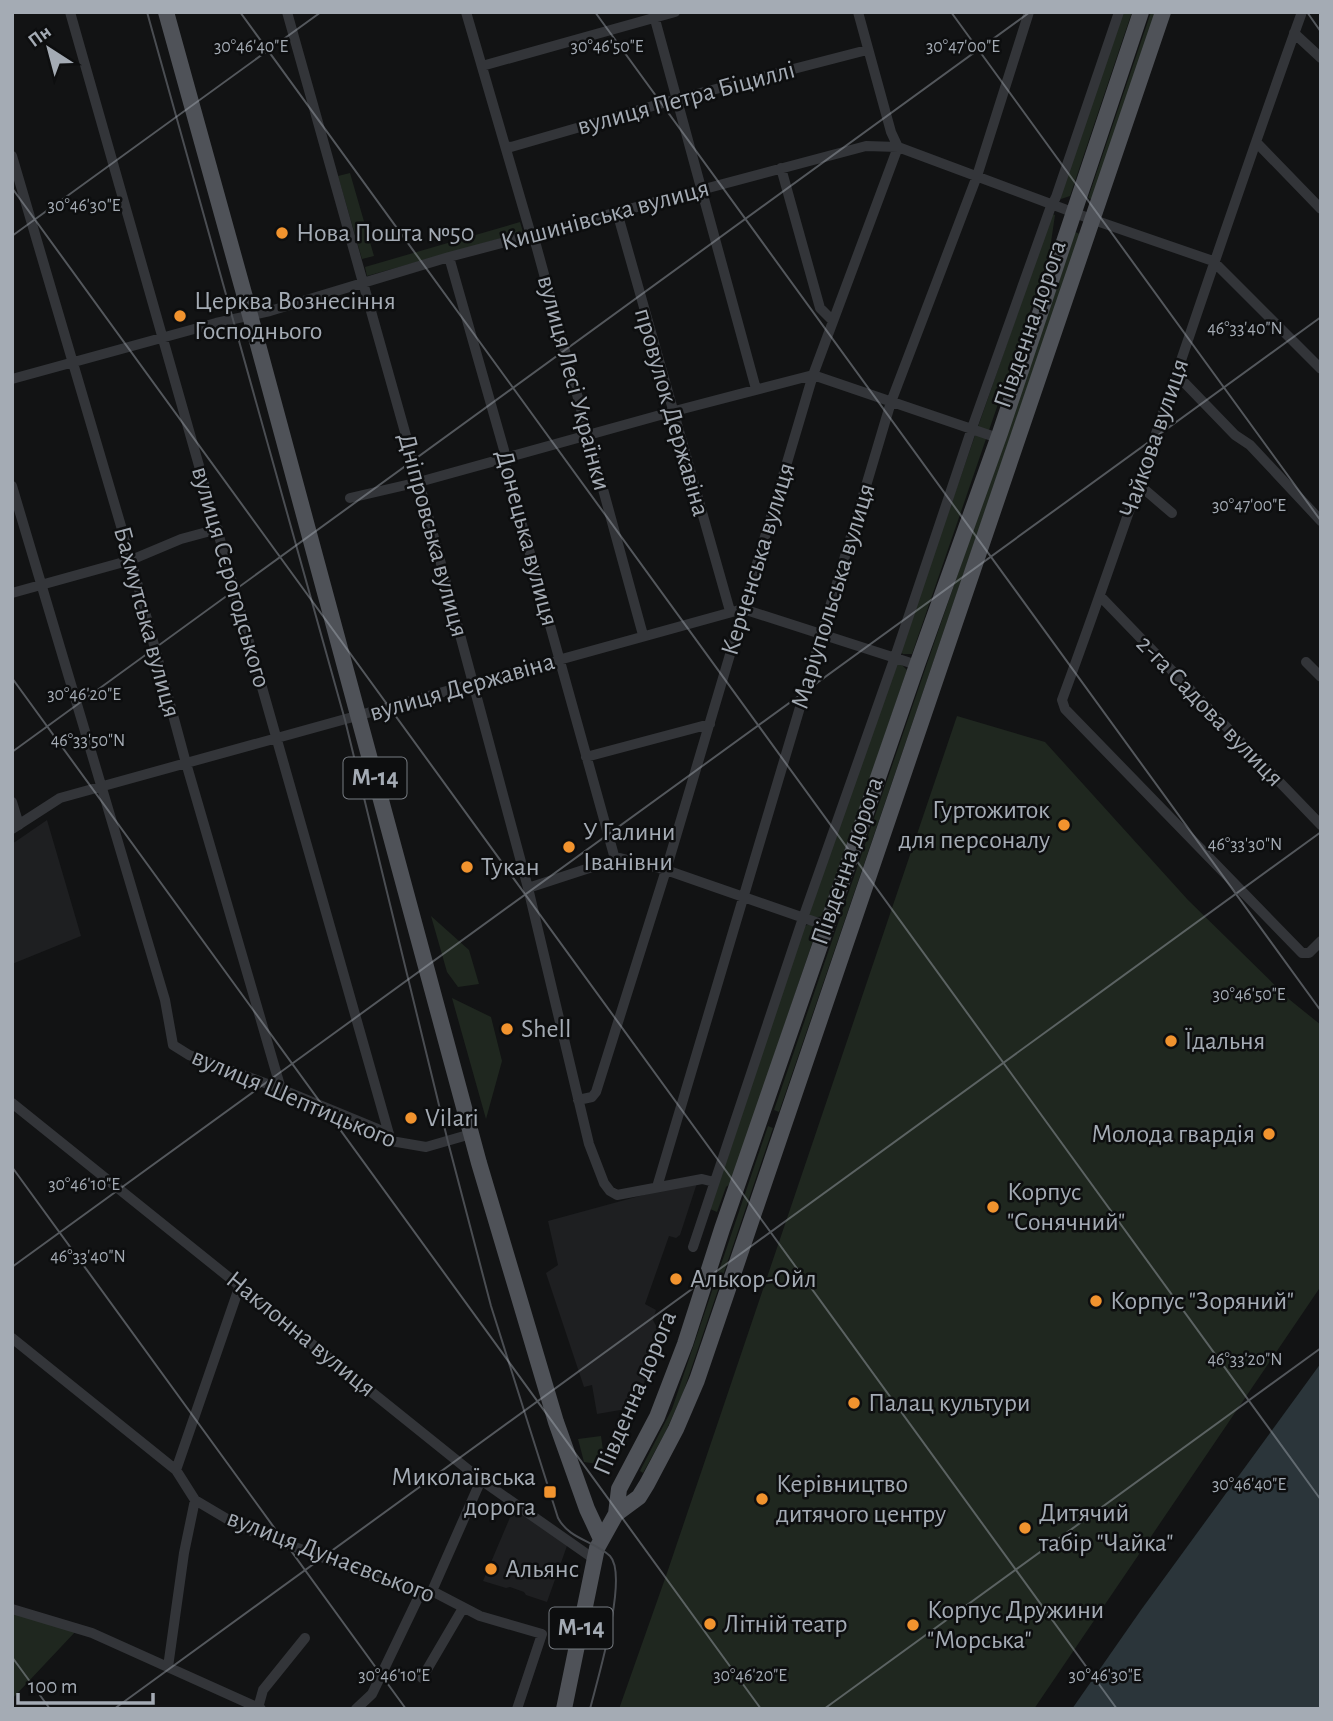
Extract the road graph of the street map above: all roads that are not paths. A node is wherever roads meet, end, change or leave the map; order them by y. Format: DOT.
graph roads {
  1 [pos="70,12"];
  2 [pos="166,12"];
  3 [pos="287,12"];
  4 [pos="466,12"];
  5 [pos="675,12"];
  6 [pos="858,12"];
  7 [pos="1029,12"];
  8 [pos="1119,12"];
  9 [pos="1141,12"];
  10 [pos="1163,12"];
  11 [pos="1302,12"];
  12 [pos="654,15"];
  13 [pos="1294,33"];
  14 [pos="867,50"];
  15 [pos="1321,58"];
  16 [pos="482,66"];
  17 [pos="677,99"];
  18 [pos="1257,143"];
  19 [pos="505,146"];
  20 [pos="898,147"];
  21 [pos="12,156"];
  22 [pos="780,168"];
  23 [pos="977,176"];
  24 [pos="701,189"];
  25 [pos="1053,204"];
  26 [pos="1321,209"];
  27 [pos="1073,211"];
  28 [pos="617,212"];
  29 [pos="1091,219"];
  30 [pos="531,235"];
  31 [pos="449,257"];
  32 [pos="1213,261"];
  33 [pos="364,283"];
  34 [pos="250,316"];
  35 [pos="833,321"];
  36 [pos="164,338"];
  37 [pos="73,361"];
  38 [pos="1321,369"];
  39 [pos="813,375"];
  40 [pos="1177,375"];
  41 [pos="12,379"];
  42 [pos="756,389"];
  43 [pos="891,402"];
  44 [pos="671,412"];
  45 [pos="972,428"];
  46 [pos="588,436"];
  47 [pos="998,438"];
  48 [pos="505,457"];
  49 [pos="419,482"];
  50 [pos="1137,484"];
  51 [pos="12,486"];
  52 [pos="350,498"];
  53 [pos="1172,513"];
  54 [pos="1321,522"];
  55 [pos="218,529"];
  56 [pos="131,559"];
  57 [pos="41,585"];
  58 [pos="12,593"];
  59 [pos="1100,596"];
  60 [pos="743,608"];
  61 [pos="730,611"];
  62 [pos="822,633"];
  63 [pos="643,635"];
  64 [pos="895,657"];
  65 [pos="560,659"];
  66 [pos="1306,662"];
  67 [pos="917,665"];
  68 [pos="1321,677"];
  69 [pos="473,684"];
  70 [pos="359,716"];
  71 [pos="710,724"];
  72 [pos="277,739"];
  73 [pos="586,757"];
  74 [pos="186,764"];
  75 [pos="100,787"];
  76 [pos="12,802"];
  77 [pos="1321,825"];
  78 [pos="16,827"];
  79 [pos="615,859"];
  80 [pos="666,870"];
  81 [pos="528,888"];
  82 [pos="743,896"];
  83 [pos="803,918"];
  84 [pos="827,926"];
  85 [pos="1321,941"];
  86 [pos="281,1088"];
  87 [pos="579,1100"];
  88 [pos="12,1102"];
  89 [pos="761,1117"];
  90 [pos="783,1126"];
  91 [pos="471,1135"];
  92 [pos="391,1141"];
  93 [pos="715,1182"];
  94 [pos="657,1187"];
  95 [pos="693,1247"];
  96 [pos="240,1285"];
  97 [pos="12,1338"];
  98 [pos="176,1470"];
  99 [pos="481,1480"];
  100 [pos="195,1500"];
  101 [pos="616,1514"];
  102 [pos="601,1539"];
  103 [pos="594,1559"];
  104 [pos="432,1591"];
  105 [pos="420,1594"];
  106 [pos="463,1608"];
  107 [pos="12,1609"];
  108 [pos="305,1638"];
  109 [pos="168,1667"];
  110 [pos="422,1678"];
  111 [pos="259,1708"];
  112 [pos="356,1709"];
  113 [pos="517,1709"];
  114 [pos="564,1709"];
  1 -- 36 [label="street, вулиця Сєрогодського"];
  2 -- 34 [label="main road, М-14"];
  3 -- 33 [label="street, Дніпровська вулиця"];
  4 -- 16 [label="street, вулиця Лесі Українки"];
  5 -- 12 [label="street"];
  6 -- 14 [label="street"];
  7 -- 23 [label="street, Маріупольська вулиця"];
  8 -- 25 [label="street"];
  9 -- 27 [label="main road, Південна дорога"];
  10 -- 29 [label="main road, Південна дорога"];
  11 -- 13 [label="street, Чайкова вулиця"];
  12 -- 16 [label="street"];
  12 -- 17 [label="street"];
  13 -- 15 [label="street"];
  13 -- 18 [label="street, Чайкова вулиця"];
  14 -- 17 [label="street, вулиця Петра Біциллі"];
  14 -- 20 [label="street"];
  16 -- 19 [label="street, вулиця Лесі Українки"];
  17 -- 19 [label="street, вулиця Петра Біциллі"];
  17 -- 24 [label="street"];
  18 -- 26 [label="street"];
  18 -- 32 [label="street, Чайкова вулиця"];
  19 -- 30 [label="street, вулиця Лесі Українки"];
  20 -- 22 [label="street, Кишинівська вулиця"];
  20 -- 23 [label="street, Кишинівська вулиця"];
  20 -- 35 [label="street, Керченська вулиця"];
  21 -- 37 [label="street, Бахмутська вулиця"];
  22 -- 24 [label="street, Кишинівська вулиця"];
  22 -- 35 [label="street"];
  23 -- 25 [label="street, Кишинівська вулиця"];
  23 -- 43 [label="street, Маріупольська вулиця"];
  24 -- 28 [label="street, Кишинівська вулиця"];
  24 -- 42 [label="street"];
  25 -- 27 [label="street, Кишинівська вулиця"];
  25 -- 45 [label="street"];
  27 -- 29 [label="street, Кишинівська вулиця"];
  27 -- 47 [label="main road, Південна дорога"];
  28 -- 30 [label="street, Кишинівська вулиця"];
  28 -- 44 [label="street, провулок Державіна"];
  29 -- 32 [label="street, Кишинівська вулиця"];
  29 -- 90 [label="main road, Південна дорога"];
  30 -- 31 [label="street, Кишинівська вулиця"];
  30 -- 46 [label="street, вулиця Лесі Українки"];
  31 -- 33 [label="street, Кишинівська вулиця"];
  31 -- 48 [label="street, Донецька вулиця"];
  32 -- 38 [label="street"];
  32 -- 40 [label="street, Чайкова вулиця"];
  33 -- 34 [label="street, Кишинівська вулиця"];
  33 -- 49 [label="street, Дніпровська вулиця"];
  34 -- 36 [label="street, Кишинівська вулиця"];
  34 -- 70 [label="main road, М-14"];
  35 -- 39 [label="street, Керченська вулиця"];
  36 -- 37 [label="street, Кишинівська вулиця"];
  36 -- 55 [label="street, вулиця Сєрогодського"];
  37 -- 41 [label="street, Кишинівська вулиця"];
  37 -- 56 [label="street, Бахмутська вулиця"];
  39 -- 42 [label="street"];
  39 -- 43 [label="street"];
  39 -- 60 [label="street, Керченська вулиця"];
  40 -- 50 [label="street, Чайкова вулиця"];
  40 -- 54 [label="street"];
  42 -- 44 [label="street"];
  43 -- 45 [label="street"];
  43 -- 62 [label="street, Маріупольська вулиця"];
  44 -- 46 [label="street"];
  44 -- 61 [label="street, провулок Державіна"];
  45 -- 47 [label="street"];
  45 -- 64 [label="street"];
  46 -- 48 [label="street"];
  46 -- 63 [label="street, вулиця Лесі Українки"];
  47 -- 67 [label="main road, Південна дорога"];
  48 -- 49 [label="street"];
  48 -- 65 [label="street, Донецька вулиця"];
  49 -- 52 [label="street"];
  49 -- 69 [label="street, Дніпровська вулиця"];
  50 -- 53 [label="street"];
  50 -- 59 [label="street, Чайкова вулиця"];
  51 -- 57 [label="street"];
  55 -- 56 [label="street"];
  55 -- 72 [label="street, вулиця Сєрогодського"];
  56 -- 57 [label="street"];
  56 -- 74 [label="street, Бахмутська вулиця"];
  57 -- 58 [label="street"];
  57 -- 75 [label="street"];
  59 -- 77 [label="street, 2-га Садова вулиця"];
  59 -- 85 [label="street, Чайкова вулиця"];
  60 -- 61 [label="street, вулиця Державіна"];
  60 -- 62 [label="street"];
  60 -- 71 [label="street, Керченська вулиця"];
  61 -- 63 [label="street, вулиця Державіна"];
  62 -- 64 [label="street"];
  62 -- 82 [label="street, Маріупольська вулиця"];
  63 -- 65 [label="street, вулиця Державіна"];
  64 -- 67 [label="street"];
  64 -- 83 [label="street"];
  65 -- 69 [label="street, вулиця Державіна"];
  65 -- 73 [label="street, Донецька вулиця"];
  66 -- 68 [label="street"];
  67 -- 84 [label="main road, Південна дорога"];
  69 -- 70 [label="street, вулиця Державіна"];
  69 -- 81 [label="street, Дніпровська вулиця"];
  70 -- 72 [label="street, вулиця Державіна"];
  70 -- 91 [label="main road, М-14"];
  71 -- 73 [label="street"];
  71 -- 80 [label="street, Керченська вулиця"];
  72 -- 74 [label="street, вулиця Державіна"];
  72 -- 92 [label="street, вулиця Сєрогодського"];
  73 -- 79 [label="street, Донецька вулиця"];
  74 -- 75 [label="street, вулиця Державіна"];
  74 -- 86 [label="street, Бахмутська вулиця"];
  75 -- 78 [label="street, вулиця Державіна"];
  75 -- 86 [label="street, вулиця Шептицького"];
  76 -- 78 [label="street"];
  79 -- 80 [label="street"];
  79 -- 81 [label="street"];
  80 -- 82 [label="street"];
  80 -- 87 [label="street, Керченська вулиця"];
  81 -- 87 [label="street, Дніпровська вулиця"];
  82 -- 83 [label="street"];
  82 -- 94 [label="street, Маріупольська вулиця"];
  83 -- 84 [label="street"];
  83 -- 93 [label="street"];
  84 -- 89 [label="main road, Південна дорога"];
  86 -- 92 [label="street, вулиця Шептицького"];
  87 -- 94 [label="street, Дніпровська вулиця"];
  88 -- 96 [label="street, Наклонна вулиця"];
  89 -- 90 [label="main road"];
  89 -- 101 [label="main road, Південна дорога"];
  90 -- 101 [label="main road, Південна дорога"];
  91 -- 92 [label="street, вулиця Шептицького"];
  91 -- 102 [label="main road, М-14"];
  93 -- 94 [label="street"];
  93 -- 95 [label="street"];
  96 -- 98 [label="street"];
  96 -- 99 [label="street, Наклонна вулиця"];
  97 -- 98 [label="street, вулиця Дунаєвського"];
  98 -- 100 [label="street, вулиця Дунаєвського"];
  99 -- 103 [label="street, Наклонна вулиця"];
  99 -- 104 [label="street"];
  100 -- 105 [label="street, вулиця Дунаєвського"];
  100 -- 109 [label="street"];
  101 -- 102 [label="main road, М-14"];
  102 -- 103 [label="main road, М-14"];
  103 -- 114 [label="main road, М-14"];
  104 -- 105 [label="street, вулиця Дунаєвського"];
  104 -- 106 [label="street, вулиця Дунаєвського"];
  105 -- 112 [label="street"];
  106 -- 110 [label="street"];
  106 -- 113 [label="street, вулиця Дунаєвського"];
  107 -- 109 [label="street"];
  108 -- 111 [label="street"];
  109 -- 111 [label="street"];
}
